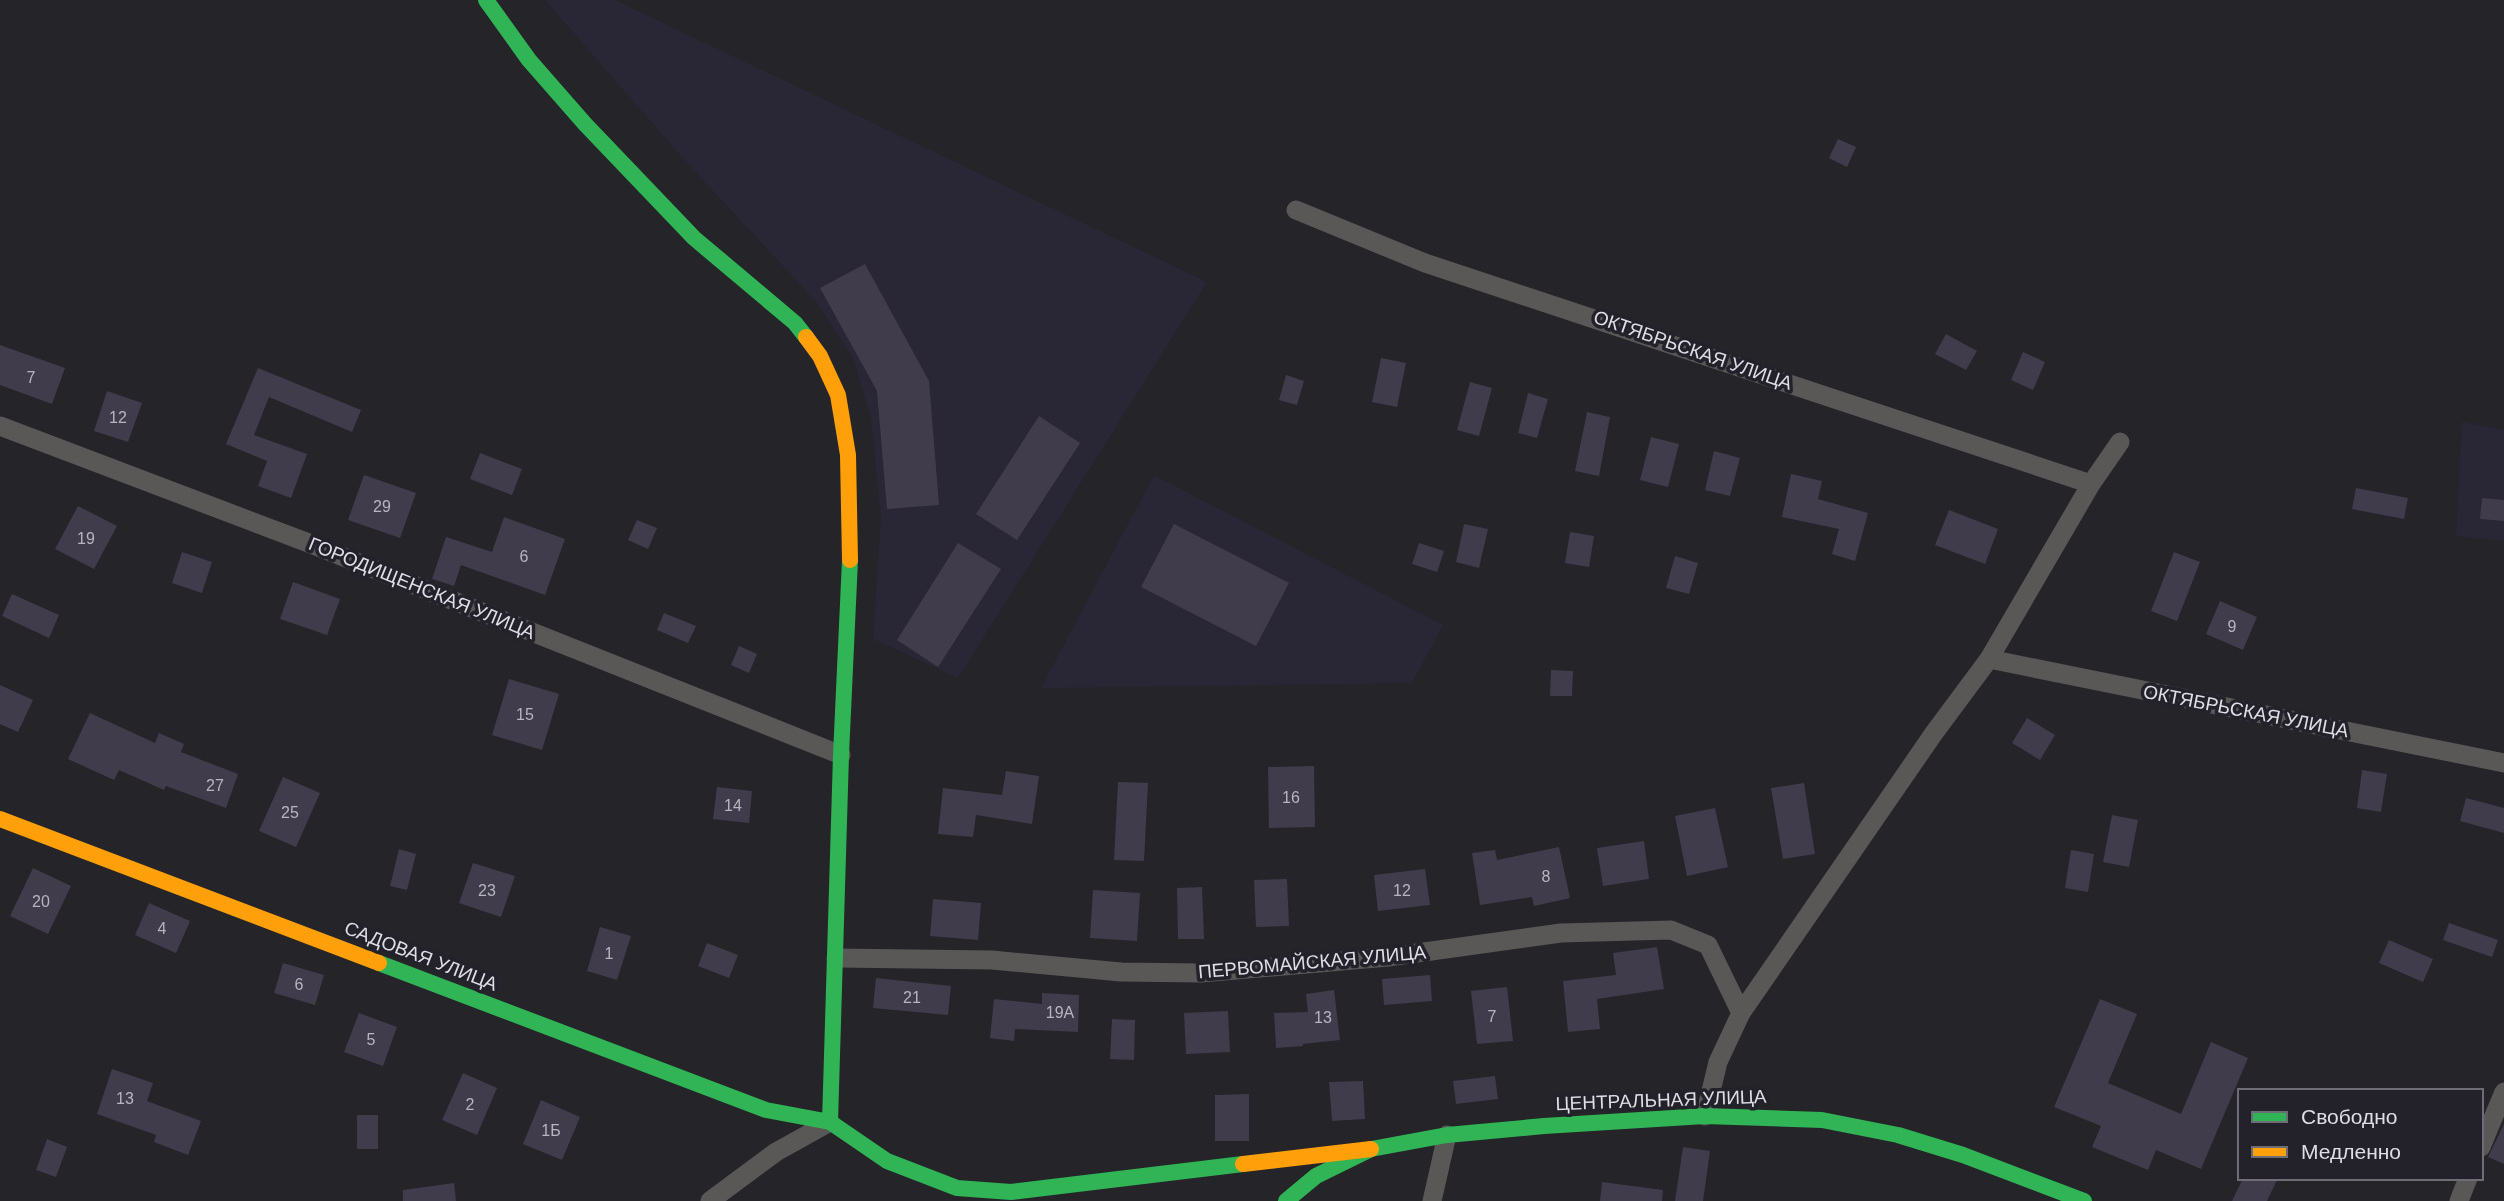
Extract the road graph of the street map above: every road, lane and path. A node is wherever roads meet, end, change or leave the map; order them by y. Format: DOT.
graph roads {
  1 [pos="486,0"];
  2 [pos="1296,210"];
  3 [pos="0,426"];
  4 [pos="2120,442"];
  5 [pos="2091,484"];
  6 [pos="1989,659"];
  7 [pos="841,755"];
  8 [pos="2504,763"];
  9 [pos="0,819"];
  10 [pos="836,958"];
  11 [pos="1741,1013"];
  12 [pos="2504,1092"];
  13 [pos="1705,1116"];
  14 [pos="830,1122"];
  15 [pos="1447,1135"];
  16 [pos="2483,1142"];
  17 [pos="1371,1149"];
  18 [pos="2467,1180"];
  19 [pos="710,1201"];
  20 [pos="1286,1201"];
  21 [pos="1432,1201"];
  22 [pos="2084,1201"];
  23 [pos="2459,1201"];
  1 -- 7 [label="street"];
  2 -- 5 [label="street, ОКТЯБРЬСКАЯ УЛИЦА"];
  3 -- 7 [label="street, ГОРОДИЩЕНСКАЯ УЛИЦА"];
  4 -- 5 [label="street"];
  5 -- 6 [label="street"];
  6 -- 8 [label="street, ОКТЯБРЬСКАЯ УЛИЦА"];
  6 -- 11 [label="street"];
  7 -- 10 [label="street"];
  9 -- 14 [label="street, САДОВАЯ УЛИЦА"];
  10 -- 11 [label="street, ПЕРВОМАЙСКАЯ УЛИЦА"];
  10 -- 14 [label="street"];
  11 -- 13 [label="street"];
  12 -- 16 [label="street"];
  13 -- 15 [label="street, ЦЕНТРАЛЬНАЯ УЛИЦА"];
  13 -- 22 [label="street, ЦЕНТРАЛЬНАЯ УЛИЦА"];
  14 -- 17 [label="street"];
  14 -- 19 [label="street"];
  15 -- 17 [label="street, ЦЕНТРАЛЬНАЯ УЛИЦА"];
  15 -- 21 [label="street"];
  17 -- 20 [label="street, ЦЕНТРАЛЬНАЯ УЛИЦА"];
  18 -- 23 [label="street"];
}
